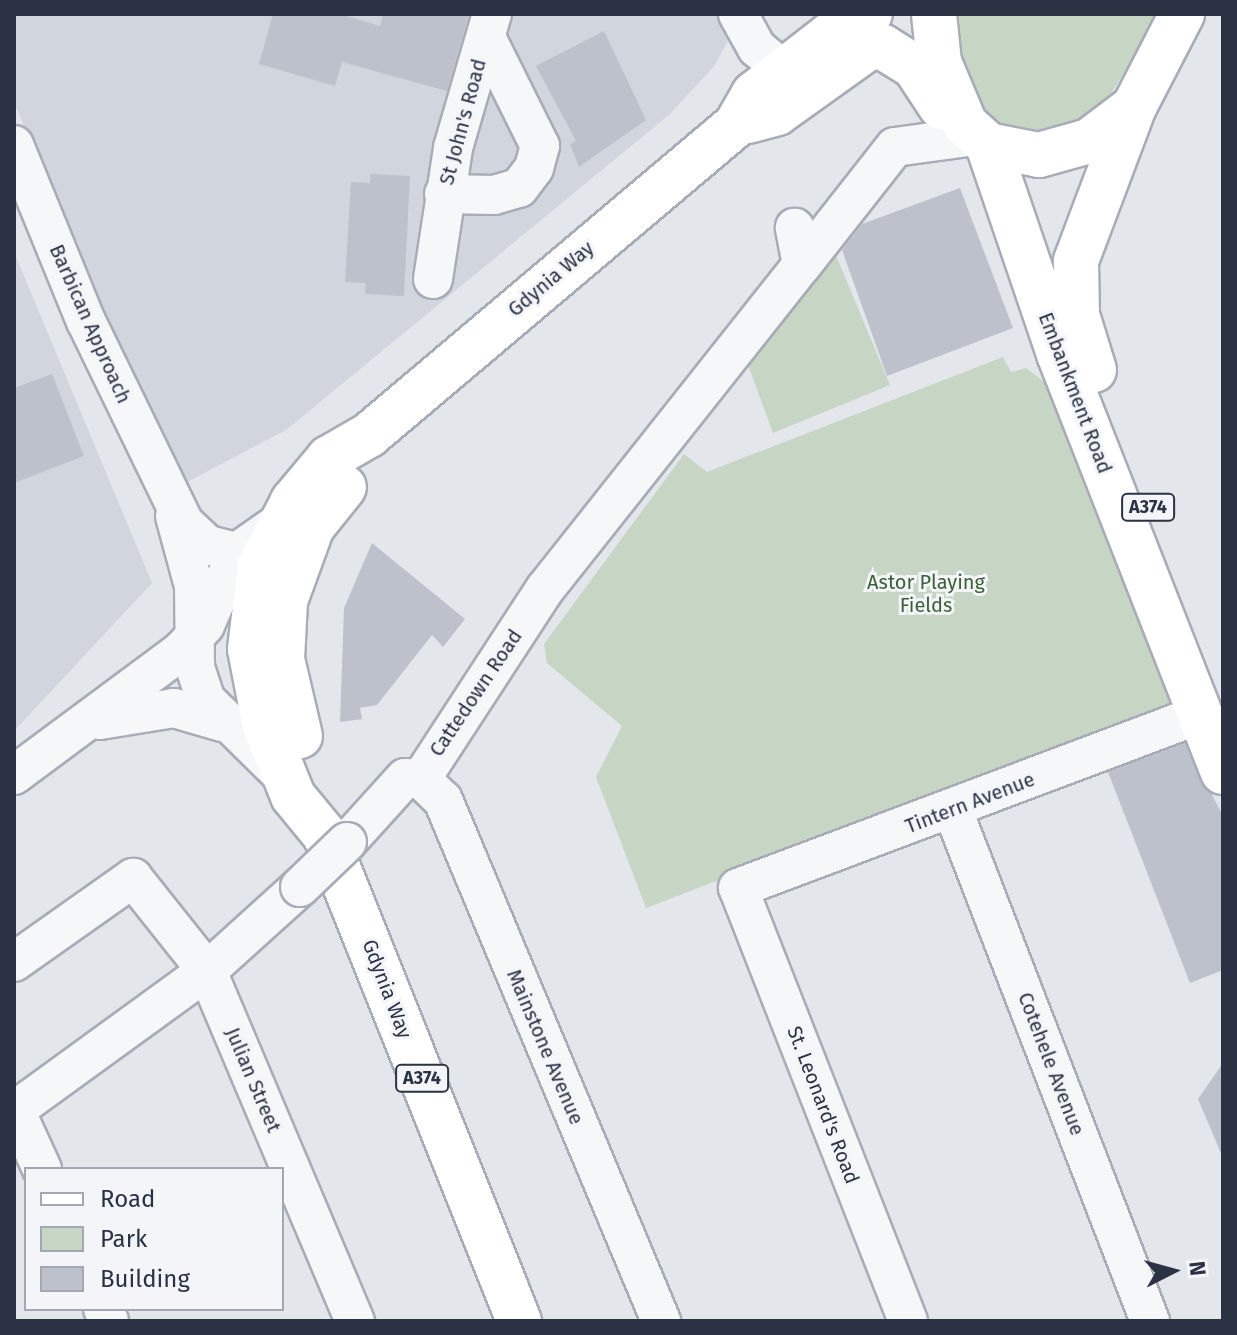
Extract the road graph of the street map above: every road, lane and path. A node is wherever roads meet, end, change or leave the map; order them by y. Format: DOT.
graph roads {
  1 [pos="870,14"];
  2 [pos="934,14"];
  3 [pos="1182,14"];
  4 [pos="740,20"];
  5 [pos="837,24"];
  6 [pos="489,25"];
  7 [pos="783,70"];
  8 [pos="1134,107"];
  9 [pos="736,125"];
  10 [pos="976,135"];
  11 [pos="14,145"];
  12 [pos="444,194"];
  13 [pos="795,228"];
  14 [pos="802,265"];
  15 [pos="433,279"];
  16 [pos="369,435"];
  17 [pos="171,502"];
  18 [pos="280,522"];
  19 [pos="237,552"];
  20 [pos="193,638"];
  21 [pos="1212,706"];
  22 [pos="92,722"];
  23 [pos="222,722"];
  24 [pos="1223,772"];
  25 [pos="14,775"];
  26 [pos="285,778"];
  27 [pos="421,779"];
  28 [pos="952,808"];
  29 [pos="325,835"];
  30 [pos="738,888"];
  31 [pos="14,962"];
  32 [pos="207,971"];
  33 [pos="15,1111"];
  34 [pos="41,1167"];
  35 [pos="355,1321"];
  36 [pos="519,1321"];
  37 [pos="661,1321"];
  38 [pos="908,1321"];
  39 [pos="1150,1321"];
  1 -- 5 [label="main road, Gdynia Way"];
  2 -- 10 [label="main road, Embankment Road"];
  3 -- 8 [label="main road, Embankment Road"];
  4 -- 7 [label="street"];
  5 -- 7 [label="main road, Gdynia Way"];
  6 -- 12 [label="street, St John's Road"];
  6 -- 12 [label="street"];
  7 -- 9 [label="main road, Gdynia Way"];
  8 -- 10 [label="main road"];
  8 -- 21 [label="main road, Embankment Road / A374"];
  9 -- 10 [label="main road, Gdynia Way"];
  9 -- 16 [label="main road, Gdynia Way"];
  10 -- 14 [label="street, Cattedown Road"];
  10 -- 21 [label="main road, Embankment Road / A374"];
  11 -- 17 [label="street, Barbican Approach"];
  12 -- 15 [label="street, St John's Road"];
  13 -- 14 [label="street"];
  14 -- 27 [label="street, Cattedown Road"];
  16 -- 18 [label="main road, Gdynia Way / A374"];
  16 -- 29 [label="main road, Gdynia Way / A374"];
  17 -- 19 [label="street, Barbican Approach"];
  17 -- 20 [label="street, Barbican Approach"];
  18 -- 19 [label="street"];
  18 -- 26 [label="main road, Gdynia Way / A374"];
  19 -- 20 [label="street"];
  20 -- 22 [label="street"];
  20 -- 23 [label="street, Barbican Approach"];
  21 -- 24 [label="main road, Embankment Road / A374"];
  21 -- 28 [label="street, Tintern Avenue"];
  22 -- 23 [label="street"];
  22 -- 25 [label="street"];
  23 -- 26 [label="street, Barbican Approach"];
  26 -- 29 [label="main road, Gdynia Way / A374"];
  27 -- 32 [label="street, Cattedown Road, bridge"];
  27 -- 37 [label="street, Mainstone Avenue"];
  28 -- 30 [label="street, Tintern Avenue"];
  28 -- 39 [label="street, Cotehele Avenue"];
  29 -- 36 [label="main road, Gdynia Way / A374"];
  30 -- 38 [label="street, St. Leonard's Road"];
  31 -- 32 [label="street, Julian Street"];
  32 -- 33 [label="street, Cattedown Road"];
  32 -- 35 [label="street, Julian Street"];
  33 -- 34 [label="street"];
}
